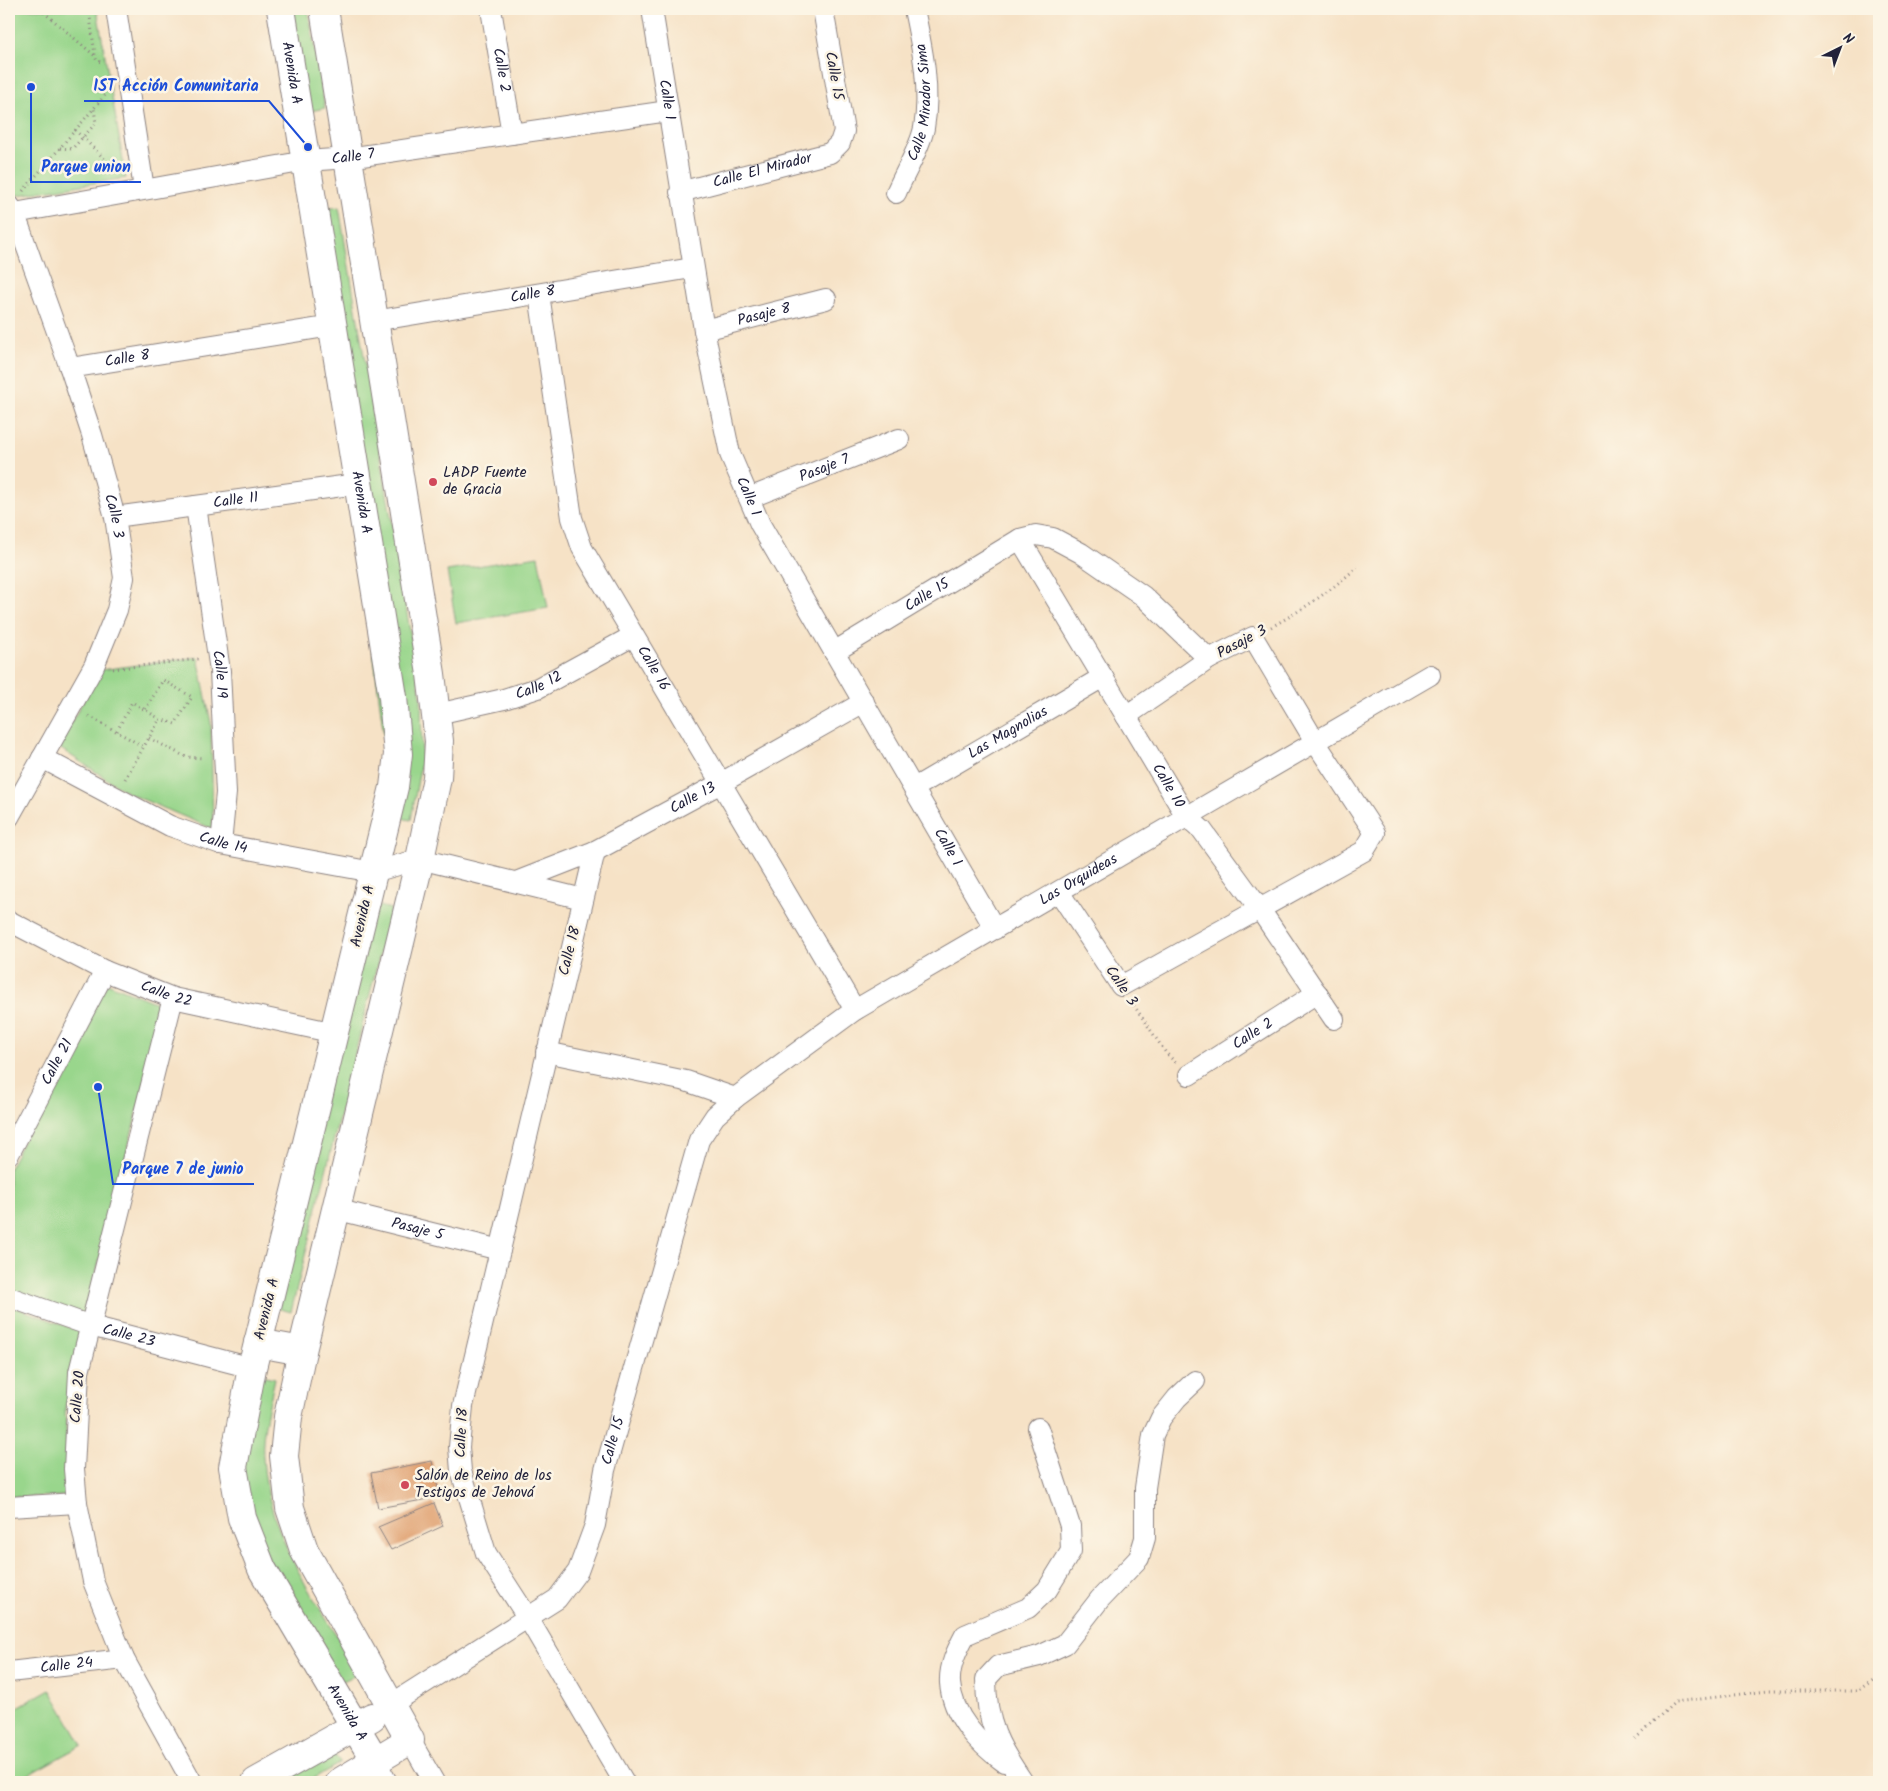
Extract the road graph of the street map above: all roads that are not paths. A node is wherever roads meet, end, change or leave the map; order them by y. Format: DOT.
graph roads {
  1 [pos="116,9"];
  2 [pos="281,9"];
  3 [pos="324,9"];
  4 [pos="490,9"];
  5 [pos="652,9"];
  6 [pos="823,9"];
  7 [pos="914,9"];
  8 [pos="668,111"];
  9 [pos="512,134"];
  10 [pos="840,143"];
  11 [pos="348,158"];
  12 [pos="306,161"];
  13 [pos="144,189"];
  14 [pos="680,192"];
  15 [pos="896,192"];
  16 [pos="13,203"];
  17 [pos="692,268"];
  18 [pos="539,294"];
  19 [pos="826,299"];
  20 [pos="374,321"];
  21 [pos="332,326"];
  22 [pos="704,330"];
  23 [pos="70,368"];
  24 [pos="899,439"];
  25 [pos="357,484"];
  26 [pos="749,498"];
  27 [pos="196,506"];
  28 [pos="115,517"];
  29 [pos="1020,539"];
  30 [pos="634,636"];
  31 [pos="834,652"];
  32 [pos="1209,659"];
  33 [pos="1430,675"];
  34 [pos="1103,677"];
  35 [pos="864,702"];
  36 [pos="437,714"];
  37 [pos="1126,716"];
  38 [pos="1316,743"];
  39 [pos="42,758"];
  40 [pos="721,783"];
  41 [pos="914,788"];
  42 [pos="1186,816"];
  43 [pos="9,817"];
  44 [pos="221,844"];
  45 [pos="595,851"];
  46 [pos="420,859"];
  47 [pos="374,872"];
  48 [pos="516,882"];
  49 [pos="1059,892"];
  50 [pos="583,899"];
  51 [pos="1260,908"];
  52 [pos="9,921"];
  53 [pos="995,929"];
  54 [pos="105,971"];
  55 [pos="1317,993"];
  56 [pos="173,998"];
  57 [pos="855,1010"];
  58 [pos="1334,1019"];
  59 [pos="335,1034"];
  60 [pos="546,1052"];
  61 [pos="1189,1075"];
  62 [pos="735,1098"];
  63 [pos="9,1154"];
  64 [pos="334,1209"];
  65 [pos="500,1250"];
  66 [pos="9,1296"];
  67 [pos="91,1326"];
  68 [pos="302,1351"];
  69 [pos="255,1356"];
  70 [pos="1195,1381"];
  71 [pos="1038,1428"];
  72 [pos="77,1503"];
  73 [pos="9,1507"];
  74 [pos="528,1618"];
  75 [pos="124,1659"];
  76 [pos="9,1672"];
  77 [pos="390,1705"];
  78 [pos="357,1726"];
  79 [pos="410,1740"];
  80 [pos="381,1772"];
  81 [pos="1018,1775"];
  82 [pos="192,1782"];
  83 [pos="256,1782"];
  84 [pos="340,1782"];
  85 [pos="434,1782"];
  86 [pos="624,1782"];
  1 -- 13 [label="street"];
  2 -- 12 [label="main road, Avenida A"];
  3 -- 11 [label="main road"];
  4 -- 9 [label="street, Calle 2"];
  5 -- 8 [label="street, Calle 1"];
  6 -- 10 [label="street, Calle 15"];
  7 -- 15 [label="street, Calle Mirador Sima"];
  8 -- 9 [label="street, Calle 7"];
  8 -- 14 [label="street, Calle 1"];
  9 -- 11 [label="street, Calle 7"];
  10 -- 14 [label="street, Calle El Mirador"];
  11 -- 12 [label="street, Calle 7"];
  11 -- 20 [label="main road"];
  12 -- 13 [label="street, Calle 7"];
  12 -- 21 [label="main road, Avenida A"];
  13 -- 16 [label="street, Calle 7"];
  14 -- 17 [label="street, Calle 1"];
  16 -- 23 [label="street, Calle 3"];
  17 -- 18 [label="street, Calle 8"];
  17 -- 22 [label="street, Calle 1"];
  18 -- 20 [label="street, Calle 8"];
  18 -- 30 [label="street, Calle 16"];
  19 -- 22 [label="street, Pasaje 8"];
  20 -- 36 [label="main road"];
  21 -- 23 [label="street, Calle 8"];
  21 -- 25 [label="main road, Avenida A"];
  22 -- 26 [label="street, Calle 1"];
  23 -- 28 [label="street, Calle 3"];
  24 -- 26 [label="street, Pasaje 7"];
  25 -- 27 [label="street, Calle 11"];
  25 -- 47 [label="main road, Avenida A"];
  26 -- 31 [label="street, Calle 1"];
  27 -- 28 [label="street, Calle 11"];
  27 -- 44 [label="street, Calle 19"];
  28 -- 39 [label="street, Calle 3"];
  29 -- 31 [label="street, Calle 15"];
  29 -- 32 [label="street"];
  29 -- 34 [label="street, Calle 10"];
  30 -- 36 [label="street, Calle 12"];
  30 -- 40 [label="street, Calle 16"];
  31 -- 35 [label="street, Calle 1"];
  32 -- 37 [label="street, Pasaje 3"];
  32 -- 38 [label="street, Pasaje 3"];
  33 -- 38 [label="street, Las Orquideas"];
  34 -- 37 [label="street, Calle 10"];
  34 -- 41 [label="street, Las Magnolias"];
  35 -- 40 [label="street, Calle 13"];
  35 -- 41 [label="street, Calle 1"];
  36 -- 46 [label="main road"];
  37 -- 42 [label="street, Calle 10"];
  38 -- 42 [label="street, Las Orquideas"];
  38 -- 51 [label="street"];
  39 -- 43 [label="street, Calle 3"];
  39 -- 44 [label="street, Calle 14"];
  40 -- 45 [label="street, Calle 13"];
  40 -- 57 [label="street, Calle 16"];
  41 -- 53 [label="street, Calle 1"];
  42 -- 49 [label="street, Las Orquideas"];
  42 -- 51 [label="street, Calle 10"];
  44 -- 47 [label="street, Calle 14"];
  45 -- 48 [label="street, Calle 13"];
  45 -- 50 [label="street, Calle 18"];
  46 -- 47 [label="street, Calle 14"];
  46 -- 48 [label="street"];
  46 -- 64 [label="main road"];
  47 -- 59 [label="main road, Avenida A"];
  48 -- 50 [label="street"];
  49 -- 51 [label="street, Calle 3"];
  49 -- 53 [label="street, Las Orquideas"];
  50 -- 60 [label="street, Calle 18"];
  51 -- 55 [label="street, Calle 10"];
  52 -- 54 [label="street, Calle 22"];
  53 -- 57 [label="street, Las Orquideas"];
  54 -- 56 [label="street, Calle 22"];
  54 -- 63 [label="street, Calle 21"];
  55 -- 58 [label="street, Calle 10"];
  55 -- 61 [label="street, Calle 2"];
  56 -- 59 [label="street, Calle 22"];
  56 -- 67 [label="street, Calle 20"];
  57 -- 62 [label="street, Las Orquideas"];
  59 -- 69 [label="main road, Avenida A"];
  60 -- 62 [label="street"];
  60 -- 65 [label="street, Calle 18"];
  62 -- 74 [label="street, Calle 15"];
  64 -- 65 [label="street, Pasaje 5"];
  64 -- 68 [label="main road"];
  65 -- 74 [label="street, Calle 18"];
  66 -- 67 [label="street, Calle 23"];
  67 -- 69 [label="street, Calle 23"];
  67 -- 72 [label="street, Calle 20"];
  68 -- 69 [label="main road"];
  68 -- 77 [label="main road"];
  69 -- 78 [label="main road, Avenida A"];
  70 -- 81 [label="street"];
  71 -- 81 [label="street"];
  72 -- 73 [label="street"];
  72 -- 75 [label="street, Calle 20"];
  74 -- 77 [label="street, Calle 15"];
  74 -- 86 [label="street, Calle 18"];
  75 -- 76 [label="street, Calle 24"];
  75 -- 82 [label="street, Calle 20"];
  77 -- 78 [label="main road"];
  77 -- 79 [label="main road"];
  78 -- 80 [label="main road, Avenida A"];
  78 -- 83 [label="main road"];
  79 -- 80 [label="main road"];
  79 -- 85 [label="street"];
  80 -- 84 [label="main road"];
}
